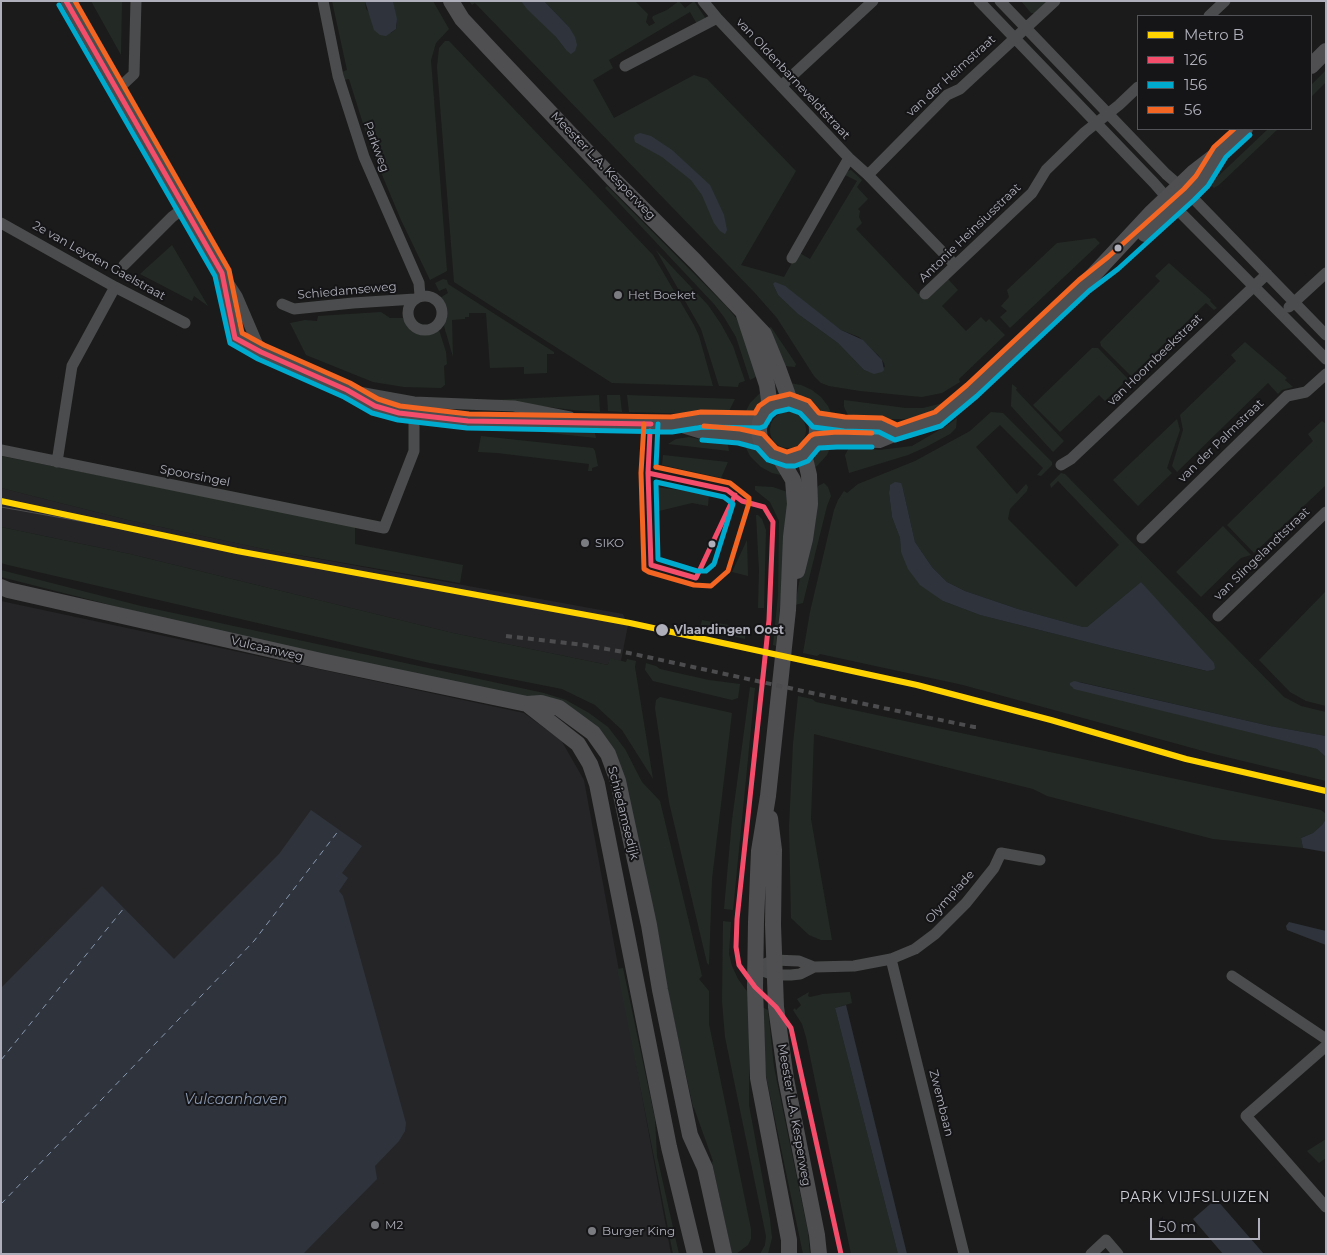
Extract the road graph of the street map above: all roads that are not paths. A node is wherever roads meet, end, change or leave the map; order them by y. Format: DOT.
graph roads {
  1 [pos="66,1"];
  2 [pos="136,1"];
  3 [pos="323,1"];
  4 [pos="451,1"];
  5 [pos="703,1"];
  6 [pos="873,1"];
  7 [pos="979,1"];
  8 [pos="1000,1"];
  9 [pos="1055,1"];
  10 [pos="1225,1"];
  11 [pos="1210,15"];
  12 [pos="717,18"];
  13 [pos="1026,28"];
  14 [pos="1014,38"];
  15 [pos="1326,51"];
  16 [pos="1312,65"];
  17 [pos="625,66"];
  18 [pos="781,86"];
  19 [pos="1137,88"];
  20 [pos="117,90"];
  21 [pos="1108,114"];
  22 [pos="1096,123"];
  23 [pos="1244,130"];
  24 [pos="849,158"];
  25 [pos="868,175"];
  26 [pos="1184,190"];
  27 [pos="1171,202"];
  28 [pos="184,208"];
  29 [pos="1,223"];
  30 [pos="792,258"];
  31 [pos="124,265"];
  32 [pos="955,265"];
  33 [pos="222,273"];
  34 [pos="1326,273"];
  35 [pos="1267,274"];
  36 [pos="1255,286"];
  37 [pos="115,287"];
  38 [pos="925,294"];
  39 [pos="418,298"];
  40 [pos="1295,302"];
  41 [pos="282,304"];
  42 [pos="744,313"];
  43 [pos="1283,314"];
  44 [pos="185,323"];
  45 [pos="1326,335"];
  46 [pos="261,352"];
  47 [pos="1326,359"];
  48 [pos="1326,374"];
  49 [pos="346,390"];
  50 [pos="790,401"];
  51 [pos="414,402"];
  52 [pos="476,405"];
  53 [pos="414,415"];
  54 [pos="764,415"];
  55 [pos="815,420"];
  56 [pos="468,421"];
  57 [pos="596,422"];
  58 [pos="672,425"];
  59 [pos="896,433"];
  60 [pos="761,441"];
  61 [pos="815,441"];
  62 [pos="1,450"];
  63 [pos="804,454"];
  64 [pos="780,458"];
  65 [pos="57,462"];
  66 [pos="1061,465"];
  67 [pos="1326,512"];
  68 [pos="1142,538"];
  69 [pos="3,589"];
  70 [pos="788,610"];
  71 [pos="1218,616"];
  72 [pos="527,704"];
  73 [pos="768,796"];
  74 [pos="1040,860"];
  75 [pos="891,959"];
  76 [pos="755,968"];
  77 [pos="774,968"];
  78 [pos="1232,976"];
  79 [pos="1326,1039"];
  80 [pos="1326,1046"];
  81 [pos="1326,1207"];
  82 [pos="695,1254"];
  83 [pos="724,1254"];
  84 [pos="789,1254"];
  85 [pos="819,1254"];
  86 [pos="964,1254"];
  87 [pos="1091,1254"];
  88 [pos="1118,1254"];
  1 -- 20 [label="street"];
  2 -- 20 [label="street"];
  3 -- 39 [label="street, Parkweg"];
  4 -- 42 [label="main road, Meester L.A. Kesperweg"];
  5 -- 12 [label="street, van Oldenbarneveldtstraat"];
  6 -- 18 [label="street"];
  7 -- 14 [label="street"];
  8 -- 13 [label="street"];
  9 -- 13 [label="street, van der Heimstraat"];
  10 -- 11 [label="street"];
  12 -- 17 [label="street, van Oldenbarneveldtstraat"];
  12 -- 18 [label="street, van Oldenbarneveldtstraat"];
  13 -- 14 [label="street, van der Heimstraat"];
  13 -- 21 [label="street"];
  14 -- 22 [label="street"];
  14 -- 25 [label="street, van der Heimstraat"];
  15 -- 16 [label="main road"];
  18 -- 24 [label="street, van Oldenbarneveldtstraat"];
  19 -- 21 [label="street, Antonie Heinsiusstraat"];
  20 -- 28 [label="street"];
  21 -- 22 [label="street, Antonie Heinsiusstraat"];
  21 -- 26 [label="street"];
  22 -- 27 [label="street"];
  22 -- 32 [label="street, Antonie Heinsiusstraat"];
  23 -- 26 [label="main road"];
  24 -- 25 [label="street, van Oldenbarneveldtstraat"];
  24 -- 30 [label="street, van Oldenbarneveldtstraat"];
  25 -- 32 [label="street, van Oldenbarneveldtstraat"];
  26 -- 27 [label="main road"];
  26 -- 35 [label="street"];
  27 -- 36 [label="street"];
  27 -- 59 [label="main road"];
  28 -- 31 [label="street"];
  28 -- 33 [label="street"];
  29 -- 37 [label="street, 2e van Leyden Gaelstraat"];
  32 -- 38 [label="street, Antonie Heinsiusstraat"];
  33 -- 46 [label="street"];
  33 -- 46 [label="street"];
  34 -- 40 [label="street"];
  35 -- 36 [label="street, van Hoornbeekstraat"];
  35 -- 40 [label="street"];
  36 -- 43 [label="street"];
  36 -- 66 [label="street, van Hoornbeekstraat"];
  37 -- 44 [label="street, 2e van Leyden Gaelstraat"];
  37 -- 65 [label="street"];
  39 -- 41 [label="street, Schiedamseweg"];
  40 -- 43 [label="street"];
  40 -- 45 [label="street"];
  42 -- 50 [label="main road, Meester L.A. Kesperweg"];
  42 -- 54 [label="main road, Meester L.A. Kesperweg"];
  43 -- 47 [label="street"];
  46 -- 49 [label="street"];
  48 -- 68 [label="street, van der Palmstraat"];
  49 -- 51 [label="street"];
  49 -- 53 [label="street"];
  50 -- 54 [label="main road"];
  50 -- 55 [label="main road"];
  51 -- 52 [label="street"];
  51 -- 53 [label="street"];
  52 -- 56 [label="street"];
  52 -- 57 [label="street"];
  53 -- 56 [label="street"];
  53 -- 65 [label="street, Spoorsingel"];
  54 -- 58 [label="street"];
  54 -- 60 [label="main road"];
  55 -- 59 [label="main road"];
  55 -- 61 [label="main road"];
  56 -- 57 [label="street"];
  57 -- 58 [label="street"];
  58 -- 60 [label="street"];
  59 -- 61 [label="main road"];
  60 -- 64 [label="main road"];
  61 -- 63 [label="main road"];
  62 -- 65 [label="street, Spoorsingel"];
  63 -- 64 [label="main road"];
  63 -- 70 [label="main road, Meester L.A. Kesperweg"];
  64 -- 70 [label="main road, Meester L.A. Kesperweg"];
  67 -- 71 [label="street, van Slingelandtstraat"];
  69 -- 72 [label="main road, Vulcaanweg"];
  70 -- 73 [label="main road, Meester L.A. Kesperweg"];
  72 -- 82 [label="main road, Schiedamsedijk"];
  72 -- 83 [label="main road, Schiedamsedijk"];
  73 -- 76 [label="main road, Meester L.A. Kesperweg"];
  73 -- 77 [label="main road, Meester L.A. Kesperweg"];
  74 -- 75 [label="street, Olympiade"];
  75 -- 77 [label="street, Olympiade"];
  75 -- 86 [label="street, Zwembaan"];
  76 -- 77 [label="street, Olympiade"];
  76 -- 84 [label="main road, Meester L.A. Kesperweg"];
  77 -- 85 [label="main road, Meester L.A. Kesperweg"];
  78 -- 79 [label="street"];
  80 -- 81 [label="street"];
  87 -- 88 [label="street"];
}
